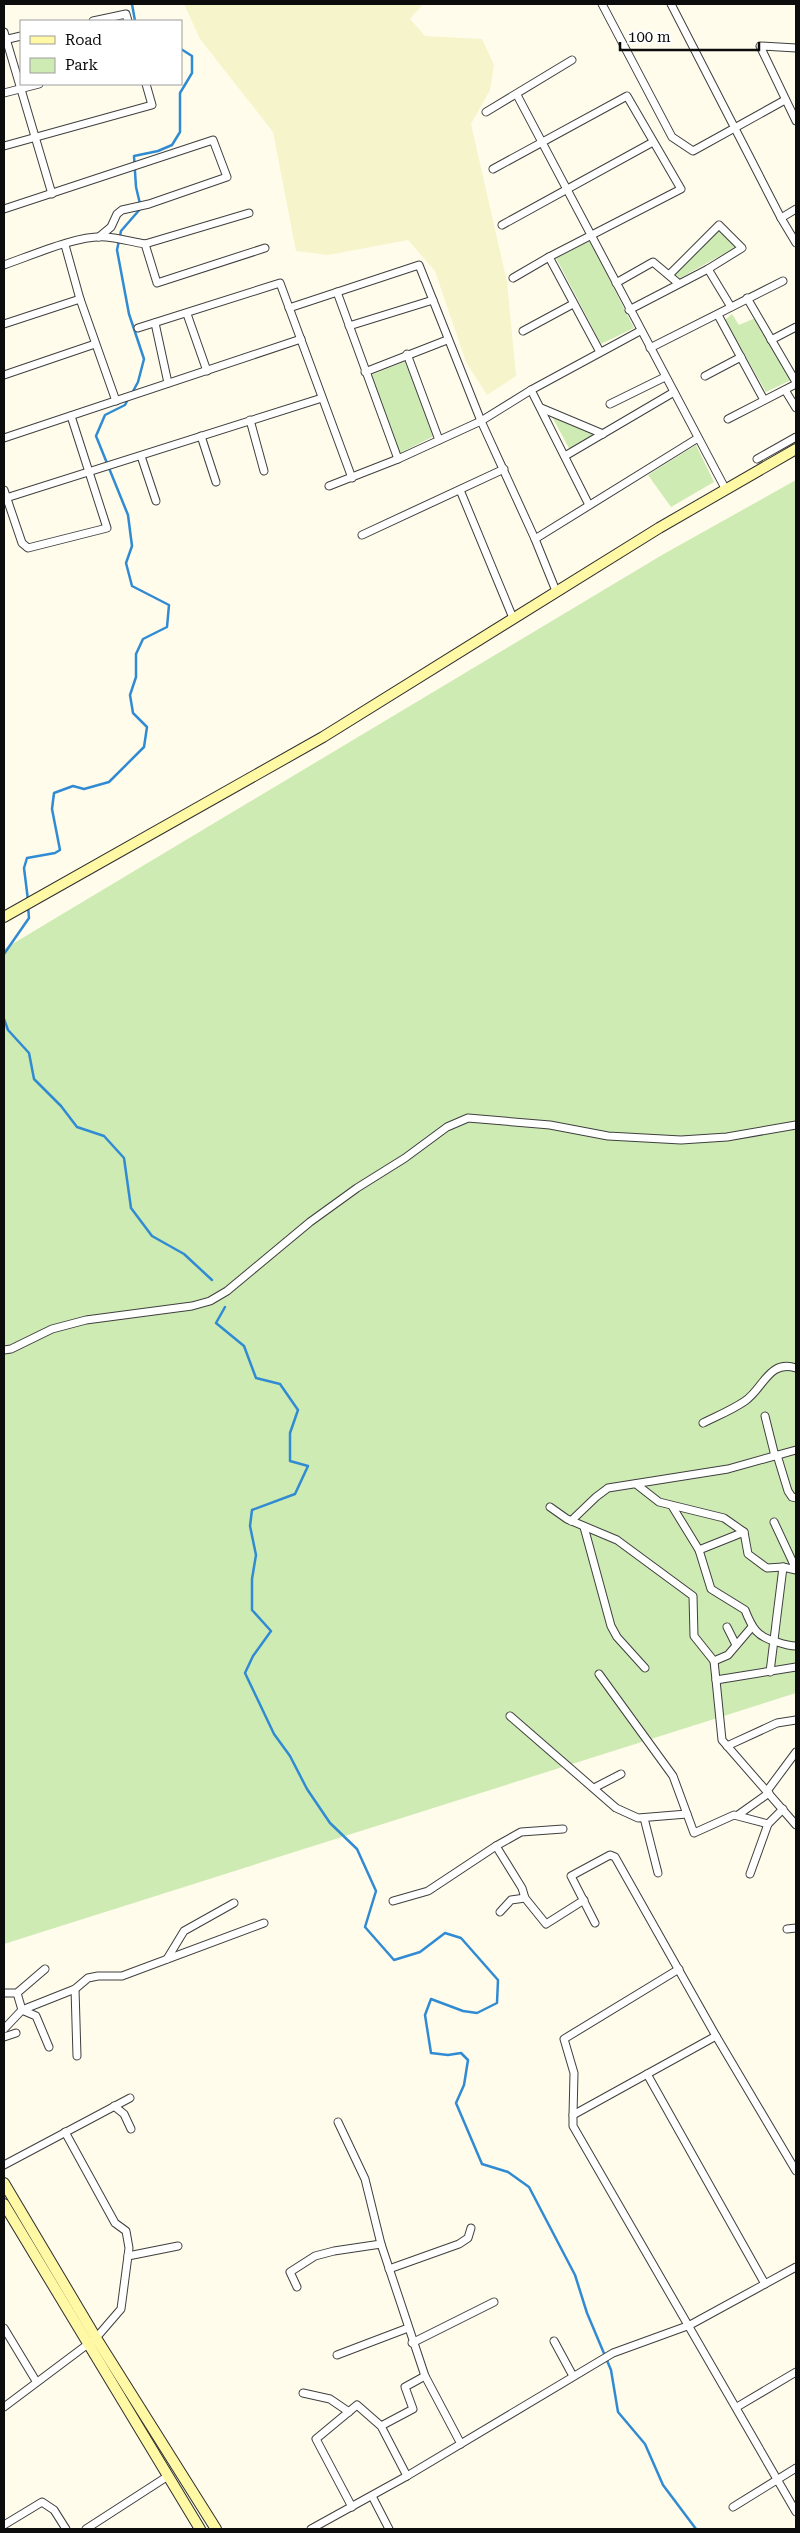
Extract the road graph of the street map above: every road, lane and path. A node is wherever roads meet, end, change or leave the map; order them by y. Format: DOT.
graph roads {
  1 [pos="602,4"];
  2 [pos="671,4"];
  3 [pos="98,20"];
  4 [pos="128,20"];
  5 [pos="20,36"];
  6 [pos="4,37"];
  7 [pos="796,48"];
  8 [pos="572,60"];
  9 [pos="35,85"];
  10 [pos="146,85"];
  11 [pos="20,89"];
  12 [pos="4,93"];
  13 [pos="516,95"];
  14 [pos="784,100"];
  15 [pos="486,112"];
  16 [pos="796,122"];
  17 [pos="734,129"];
  18 [pos="34,137"];
  19 [pos="542,141"];
  20 [pos="653,142"];
  21 [pos="4,146"];
  22 [pos="493,169"];
  23 [pos="569,190"];
  24 [pos="52,194"];
  25 [pos="4,209"];
  26 [pos="796,209"];
  27 [pos="249,213"];
  28 [pos="781,218"];
  29 [pos="502,225"];
  30 [pos="592,234"];
  31 [pos="102,237"];
  32 [pos="796,242"];
  33 [pos="145,244"];
  34 [pos="65,245"];
  35 [pos="265,248"];
  36 [pos="548,257"];
  37 [pos="4,265"];
  38 [pos="708,269"];
  39 [pos="669,275"];
  40 [pos="513,278"];
  41 [pos="783,281"];
  42 [pos="616,283"];
  43 [pos="678,283"];
  44 [pos="337,292"];
  45 [pos="747,298"];
  46 [pos="80,299"];
  47 [pos="432,300"];
  48 [pos="573,304"];
  49 [pos="731,307"];
  50 [pos="289,308"];
  51 [pos="629,310"];
  52 [pos="187,314"];
  53 [pos="718,315"];
  54 [pos="154,323"];
  55 [pos="4,324"];
  56 [pos="349,326"];
  57 [pos="796,326"];
  58 [pos="138,328"];
  59 [pos="523,331"];
  60 [pos="640,331"];
  61 [pos="301,339"];
  62 [pos="447,340"];
  63 [pos="771,340"];
  64 [pos="95,344"];
  65 [pos="650,348"];
  66 [pos="600,352"];
  67 [pos="406,354"];
  68 [pos="741,357"];
  69 [pos="207,371"];
  70 [pos="365,372"];
  71 [pos="4,375"];
  72 [pos="705,376"];
  73 [pos="665,377"];
  74 [pos="168,383"];
  75 [pos="796,383"];
  76 [pos="531,390"];
  77 [pos="786,390"];
  78 [pos="674,392"];
  79 [pos="322,398"];
  80 [pos="119,400"];
  81 [pos="764,400"];
  82 [pos="610,404"];
  83 [pos="541,408"];
  84 [pos="796,408"];
  85 [pos="71,416"];
  86 [pos="728,419"];
  87 [pos="250,420"];
  88 [pos="481,421"];
  89 [pos="603,434"];
  90 [pos="201,436"];
  91 [pos="4,438"];
  92 [pos="698,438"];
  93 [pos="796,438"];
  94 [pos="439,440"];
  95 [pos="796,449"];
  96 [pos="141,456"];
  97 [pos="565,456"];
  98 [pos="398,459"];
  99 [pos="757,459"];
  100 [pos="504,470"];
  101 [pos="89,471"];
  102 [pos="264,471"];
  103 [pos="352,478"];
  104 [pos="216,482"];
  105 [pos="329,486"];
  106 [pos="460,490"];
  107 [pos="726,490"];
  108 [pos="5,494"];
  109 [pos="156,501"];
  110 [pos="589,505"];
  111 [pos="362,535"];
  112 [pos="535,539"];
  113 [pos="556,591"];
  114 [pos="512,618"];
  115 [pos="7,915"];
  116 [pos="796,1126"];
  117 [pos="4,1350"];
  118 [pos="796,1368"];
  119 [pos="765,1416"];
  120 [pos="703,1423"];
  121 [pos="796,1450"];
  122 [pos="776,1456"];
  123 [pos="636,1484"];
  124 [pos="796,1498"];
  125 [pos="672,1506"];
  126 [pos="550,1507"];
  127 [pos="570,1521"];
  128 [pos="774,1522"];
  129 [pos="584,1527"];
  130 [pos="744,1532"];
  131 [pos="699,1550"];
  132 [pos="783,1567"];
  133 [pos="796,1569"];
  134 [pos="728,1627"];
  135 [pos="751,1628"];
  136 [pos="775,1642"];
  137 [pos="736,1645"];
  138 [pos="796,1646"];
  139 [pos="714,1661"];
  140 [pos="796,1667"];
  141 [pos="645,1668"];
  142 [pos="770,1672"];
  143 [pos="599,1674"];
  144 [pos="716,1680"];
  145 [pos="510,1716"];
  146 [pos="796,1720"];
  147 [pos="727,1746"];
  148 [pos="796,1752"];
  149 [pos="621,1774"];
  150 [pos="594,1788"];
  151 [pos="768,1792"];
  152 [pos="783,1809"];
  153 [pos="687,1814"];
  154 [pos="738,1815"];
  155 [pos="644,1818"];
  156 [pos="795,1821"];
  157 [pos="768,1824"];
  158 [pos="563,1829"];
  159 [pos="496,1846"];
  160 [pos="658,1873"];
  161 [pos="750,1874"];
  162 [pos="525,1898"];
  163 [pos="584,1900"];
  164 [pos="393,1901"];
  165 [pos="234,1903"];
  166 [pos="500,1912"];
  167 [pos="264,1923"];
  168 [pos="595,1923"];
  169 [pos="796,1928"];
  170 [pos="787,1929"];
  171 [pos="167,1959"];
  172 [pos="680,1969"];
  173 [pos="45,1970"];
  174 [pos="75,1989"];
  175 [pos="4,1993"];
  176 [pos="17,1993"];
  177 [pos="22,2010"];
  178 [pos="4,2028"];
  179 [pos="16,2033"];
  180 [pos="716,2036"];
  181 [pos="4,2037"];
  182 [pos="49,2046"];
  183 [pos="77,2056"];
  184 [pos="647,2074"];
  185 [pos="130,2098"];
  186 [pos="114,2106"];
  187 [pos="573,2115"];
  188 [pos="338,2122"];
  189 [pos="131,2129"];
  190 [pos="64,2132"];
  191 [pos="4,2165"];
  192 [pos="796,2171"];
  193 [pos="4,2183"];
  194 [pos="4,2204"];
  195 [pos="7,2216"];
  196 [pos="471,2228"];
  197 [pos="381,2244"];
  198 [pos="178,2246"];
  199 [pos="128,2256"];
  200 [pos="796,2267"];
  201 [pos="389,2269"];
  202 [pos="766,2284"];
  203 [pos="298,2287"];
  204 [pos="494,2302"];
  205 [pos="690,2325"];
  206 [pos="4,2328"];
  207 [pos="408,2328"];
  208 [pos="96,2338"];
  209 [pos="554,2341"];
  210 [pos="412,2343"];
  211 [pos="87,2344"];
  212 [pos="337,2355"];
  213 [pos="796,2372"];
  214 [pos="425,2376"];
  215 [pos="573,2376"];
  216 [pos="36,2380"];
  217 [pos="303,2393"];
  218 [pos="4,2407"];
  219 [pos="737,2407"];
  220 [pos="349,2412"];
  221 [pos="381,2426"];
  222 [pos="461,2444"];
  223 [pos="796,2468"];
  224 [pos="168,2476"];
  225 [pos="407,2476"];
  226 [pos="778,2479"];
  227 [pos="372,2496"];
  228 [pos="352,2507"];
  229 [pos="733,2507"];
  230 [pos="796,2512"];
  231 [pos="4,2525"];
  232 [pos="66,2529"];
  233 [pos="86,2529"];
  234 [pos="200,2529"];
  235 [pos="216,2529"];
  236 [pos="311,2529"];
  237 [pos="388,2529"];
  1 -- 17 [label="street"];
  2 -- 17 [label="street"];
  3 -- 4 [label="street"];
  5 -- 6 [label="street"];
  6 -- 11 [label="street"];
  7 -- 14 [label="street"];
  8 -- 13 [label="street"];
  9 -- 11 [label="street"];
  10 -- 18 [label="street"];
  11 -- 12 [label="street"];
  11 -- 18 [label="street"];
  13 -- 15 [label="street"];
  13 -- 19 [label="street"];
  14 -- 16 [label="street"];
  14 -- 17 [label="street"];
  17 -- 28 [label="street"];
  18 -- 21 [label="street"];
  18 -- 24 [label="street"];
  19 -- 20 [label="street"];
  19 -- 22 [label="street"];
  19 -- 23 [label="street"];
  20 -- 23 [label="street"];
  20 -- 30 [label="street"];
  23 -- 29 [label="street"];
  23 -- 30 [label="street"];
  24 -- 25 [label="street"];
  24 -- 31 [label="street"];
  26 -- 28 [label="street"];
  27 -- 33 [label="street"];
  28 -- 32 [label="street"];
  30 -- 36 [label="street"];
  30 -- 42 [label="street"];
  31 -- 33 [label="street"];
  31 -- 34 [label="street"];
  33 -- 35 [label="street"];
  34 -- 37 [label="street"];
  34 -- 46 [label="street"];
  36 -- 40 [label="street"];
  36 -- 48 [label="street"];
  38 -- 39 [label="street"];
  38 -- 43 [label="street"];
  38 -- 49 [label="street"];
  39 -- 42 [label="street"];
  39 -- 43 [label="street"];
  41 -- 45 [label="street"];
  42 -- 51 [label="street"];
  43 -- 51 [label="street"];
  44 -- 47 [label="street"];
  44 -- 50 [label="street"];
  44 -- 56 [label="street"];
  45 -- 49 [label="street"];
  45 -- 63 [label="street"];
  46 -- 55 [label="street"];
  46 -- 64 [label="street"];
  47 -- 56 [label="street"];
  47 -- 62 [label="street"];
  48 -- 59 [label="street"];
  48 -- 66 [label="street"];
  49 -- 53 [label="street"];
  50 -- 52 [label="street"];
  50 -- 61 [label="street"];
  51 -- 60 [label="street"];
  52 -- 54 [label="street"];
  52 -- 69 [label="street"];
  53 -- 65 [label="street"];
  53 -- 68 [label="street"];
  54 -- 58 [label="street"];
  54 -- 74 [label="street"];
  56 -- 70 [label="street"];
  57 -- 63 [label="street"];
  60 -- 65 [label="street"];
  60 -- 66 [label="street"];
  61 -- 69 [label="street"];
  61 -- 79 [label="street"];
  62 -- 67 [label="street"];
  62 -- 88 [label="street"];
  63 -- 75 [label="street"];
  64 -- 71 [label="street"];
  64 -- 80 [label="street"];
  65 -- 73 [label="street"];
  66 -- 76 [label="street"];
  67 -- 70 [label="street"];
  67 -- 94 [label="street"];
  68 -- 72 [label="street"];
  68 -- 81 [label="street"];
  69 -- 74 [label="street"];
  70 -- 98 [label="street"];
  73 -- 78 [label="street"];
  73 -- 82 [label="street"];
  74 -- 80 [label="street"];
  75 -- 77 [label="street"];
  76 -- 83 [label="street"];
  76 -- 88 [label="street"];
  77 -- 81 [label="street"];
  77 -- 84 [label="street"];
  78 -- 89 [label="street"];
  78 -- 92 [label="street"];
  79 -- 87 [label="street"];
  79 -- 103 [label="street"];
  80 -- 85 [label="street"];
  81 -- 86 [label="street"];
  83 -- 89 [label="street"];
  83 -- 97 [label="street"];
  85 -- 91 [label="street"];
  85 -- 101 [label="street"];
  87 -- 90 [label="street"];
  87 -- 102 [label="street"];
  88 -- 94 [label="street"];
  88 -- 100 [label="street"];
  89 -- 97 [label="street"];
  90 -- 96 [label="street"];
  90 -- 104 [label="street"];
  92 -- 107 [label="street"];
  92 -- 110 [label="street"];
  93 -- 99 [label="street"];
  94 -- 98 [label="street"];
  95 -- 107 [label="street"];
  96 -- 101 [label="street"];
  96 -- 109 [label="street"];
  97 -- 110 [label="street"];
  98 -- 103 [label="street"];
  100 -- 106 [label="street"];
  100 -- 112 [label="street"];
  101 -- 108 [label="street"];
  101 -- 108 [label="street"];
  103 -- 105 [label="street"];
  106 -- 111 [label="street"];
  106 -- 114 [label="street"];
  107 -- 113 [label="street"];
  110 -- 112 [label="street"];
  112 -- 113 [label="street"];
  113 -- 114 [label="street"];
  114 -- 115 [label="street"];
  116 -- 117 [label="street"];
  118 -- 120 [label="street"];
  119 -- 122 [label="street"];
  121 -- 122 [label="street"];
  122 -- 123 [label="street"];
  122 -- 124 [label="street"];
  123 -- 125 [label="street"];
  123 -- 127 [label="street"];
  125 -- 130 [label="street"];
  125 -- 131 [label="street"];
  126 -- 127 [label="street"];
  127 -- 129 [label="street"];
  128 -- 133 [label="street"];
  129 -- 139 [label="street"];
  129 -- 141 [label="street"];
  130 -- 131 [label="street"];
  130 -- 132 [label="street"];
  131 -- 135 [label="street"];
  132 -- 133 [label="street"];
  132 -- 136 [label="street"];
  134 -- 137 [label="street"];
  135 -- 136 [label="street"];
  135 -- 137 [label="street"];
  136 -- 138 [label="street"];
  136 -- 142 [label="street"];
  137 -- 139 [label="street"];
  139 -- 144 [label="street"];
  140 -- 142 [label="street"];
  142 -- 144 [label="street"];
  143 -- 153 [label="street"];
  144 -- 147 [label="street"];
  145 -- 150 [label="street"];
  146 -- 147 [label="street"];
  147 -- 151 [label="street"];
  148 -- 151 [label="street"];
  149 -- 150 [label="street"];
  150 -- 155 [label="street"];
  151 -- 152 [label="street"];
  151 -- 154 [label="street"];
  152 -- 156 [label="street"];
  152 -- 157 [label="street"];
  153 -- 154 [label="street"];
  153 -- 155 [label="street"];
  154 -- 157 [label="street"];
  155 -- 160 [label="street"];
  157 -- 161 [label="street"];
  158 -- 159 [label="street"];
  159 -- 162 [label="street"];
  159 -- 164 [label="street"];
  162 -- 163 [label="street"];
  162 -- 166 [label="street"];
  163 -- 168 [label="street"];
  163 -- 172 [label="street"];
  165 -- 171 [label="street"];
  167 -- 171 [label="street"];
  169 -- 170 [label="street"];
  171 -- 174 [label="street"];
  172 -- 180 [label="street"];
  172 -- 187 [label="street"];
  173 -- 176 [label="street"];
  174 -- 177 [label="street"];
  174 -- 183 [label="street"];
  175 -- 176 [label="street"];
  176 -- 177 [label="street"];
  177 -- 178 [label="street"];
  177 -- 182 [label="street"];
  179 -- 181 [label="street"];
  180 -- 184 [label="street"];
  180 -- 192 [label="street"];
  184 -- 187 [label="street"];
  184 -- 202 [label="street"];
  185 -- 186 [label="street"];
  186 -- 189 [label="street"];
  186 -- 190 [label="street"];
  187 -- 205 [label="street"];
  188 -- 197 [label="street"];
  190 -- 191 [label="street"];
  190 -- 199 [label="street"];
  193 -- 208 [label="street"];
  194 -- 195 [label="street"];
  195 -- 211 [label="street"];
  196 -- 201 [label="street"];
  197 -- 201 [label="street"];
  197 -- 203 [label="street"];
  198 -- 199 [label="street"];
  199 -- 208 [label="street"];
  200 -- 202 [label="street"];
  201 -- 207 [label="street"];
  202 -- 205 [label="street"];
  204 -- 210 [label="street"];
  205 -- 215 [label="street"];
  205 -- 219 [label="street"];
  206 -- 216 [label="street"];
  207 -- 210 [label="street"];
  207 -- 212 [label="street"];
  208 -- 211 [label="street"];
  208 -- 235 [label="street"];
  209 -- 215 [label="street"];
  210 -- 214 [label="street"];
  211 -- 216 [label="street"];
  211 -- 224 [label="street"];
  213 -- 219 [label="street"];
  214 -- 221 [label="street"];
  214 -- 222 [label="street"];
  215 -- 222 [label="street"];
  216 -- 218 [label="street"];
  217 -- 220 [label="street"];
  219 -- 226 [label="street"];
  220 -- 221 [label="street"];
  220 -- 228 [label="street"];
  221 -- 225 [label="street"];
  222 -- 225 [label="street"];
  223 -- 226 [label="street"];
  224 -- 233 [label="street"];
  224 -- 234 [label="street"];
  225 -- 227 [label="street"];
  226 -- 229 [label="street"];
  226 -- 230 [label="street"];
  227 -- 228 [label="street"];
  227 -- 237 [label="street"];
  228 -- 236 [label="street"];
  231 -- 232 [label="street"];
}
